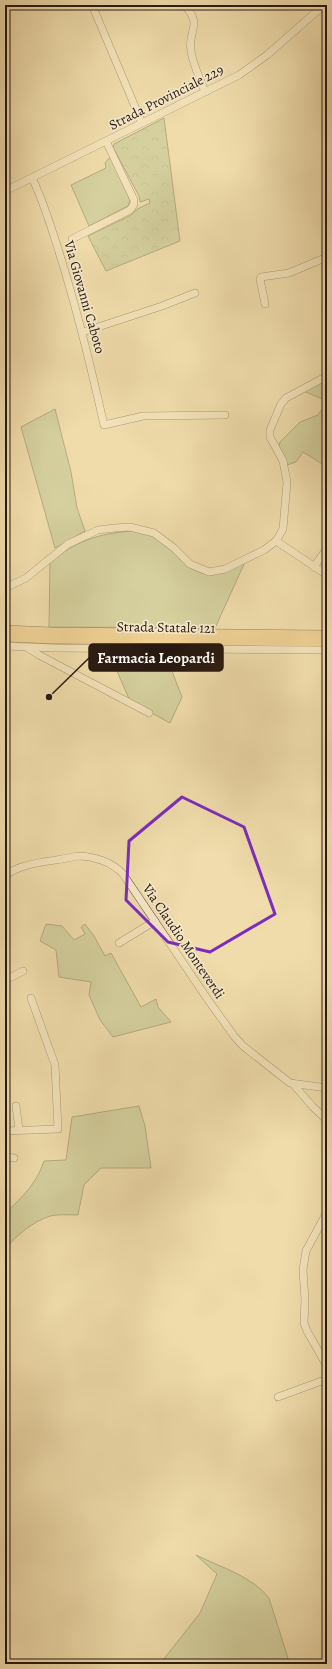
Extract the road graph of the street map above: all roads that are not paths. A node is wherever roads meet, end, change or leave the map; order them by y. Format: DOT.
graph roads {
  1 [pos="92,5"];
  2 [pos="184,5"];
  3 [pos="324,5"];
  4 [pos="205,92"];
  5 [pos="142,123"];
  6 [pos="106,141"];
  7 [pos="32,178"];
  8 [pos="5,191"];
  9 [pos="72,239"];
  10 [pos="327,257"];
  11 [pos="195,293"];
  12 [pos="265,304"];
  13 [pos="83,332"];
  14 [pos="327,376"];
  15 [pos="225,415"];
  16 [pos="276,541"];
  17 [pos="327,548"];
  18 [pos="314,567"];
  19 [pos="327,575"];
  20 [pos="5,588"];
  21 [pos="5,630"];
  22 [pos="327,635"];
  23 [pos="5,637"];
  24 [pos="52,639"];
  25 [pos="5,642"];
  26 [pos="327,642"];
  27 [pos="5,646"];
  28 [pos="28,648"];
  29 [pos="327,650"];
  30 [pos="149,713"];
  31 [pos="5,876"];
  32 [pos="155,921"];
  33 [pos="119,943"];
  34 [pos="23,971"];
  35 [pos="5,980"];
  36 [pos="31,998"];
  37 [pos="293,1084"];
  38 [pos="327,1088"];
  39 [pos="16,1106"];
  40 [pos="327,1120"];
  41 [pos="19,1130"];
  42 [pos="5,1131"];
  43 [pos="5,1157"];
  44 [pos="14,1158"];
  45 [pos="327,1212"];
  46 [pos="327,1366"];
  47 [pos="327,1379"];
  48 [pos="278,1398"];
  1 -- 5 [label="street"];
  2 -- 4 [label="street"];
  3 -- 4 [label="street, Strada Provinciale 229"];
  4 -- 5 [label="street, Strada Provinciale 229"];
  5 -- 6 [label="street, Strada Provinciale 229"];
  6 -- 7 [label="street, Strada Provinciale 229"];
  6 -- 9 [label="street"];
  7 -- 8 [label="street, Strada Provinciale 229"];
  7 -- 13 [label="street, Via Giovanni Caboto"];
  10 -- 12 [label="street"];
  11 -- 13 [label="street"];
  13 -- 15 [label="street, Via Giovanni Caboto"];
  14 -- 16 [label="street"];
  16 -- 18 [label="street"];
  16 -- 20 [label="street"];
  17 -- 18 [label="street"];
  18 -- 19 [label="street"];
  21 -- 22 [label="main road, Strada Statale 121"];
  23 -- 24 [label="main road, Strada Statale 121"];
  24 -- 25 [label="main road"];
  24 -- 26 [label="main road, Strada Statale 121"];
  27 -- 28 [label="street"];
  28 -- 29 [label="street"];
  28 -- 30 [label="street"];
  31 -- 32 [label="street, Via Claudio Monteverdi"];
  32 -- 33 [label="street"];
  32 -- 37 [label="street, Via Claudio Monteverdi"];
  34 -- 35 [label="street"];
  36 -- 41 [label="street"];
  37 -- 38 [label="street, Via Claudio Monteverdi"];
  37 -- 40 [label="street"];
  39 -- 41 [label="street"];
  41 -- 42 [label="street"];
  43 -- 44 [label="street"];
  45 -- 46 [label="street"];
  47 -- 48 [label="street"];
}
